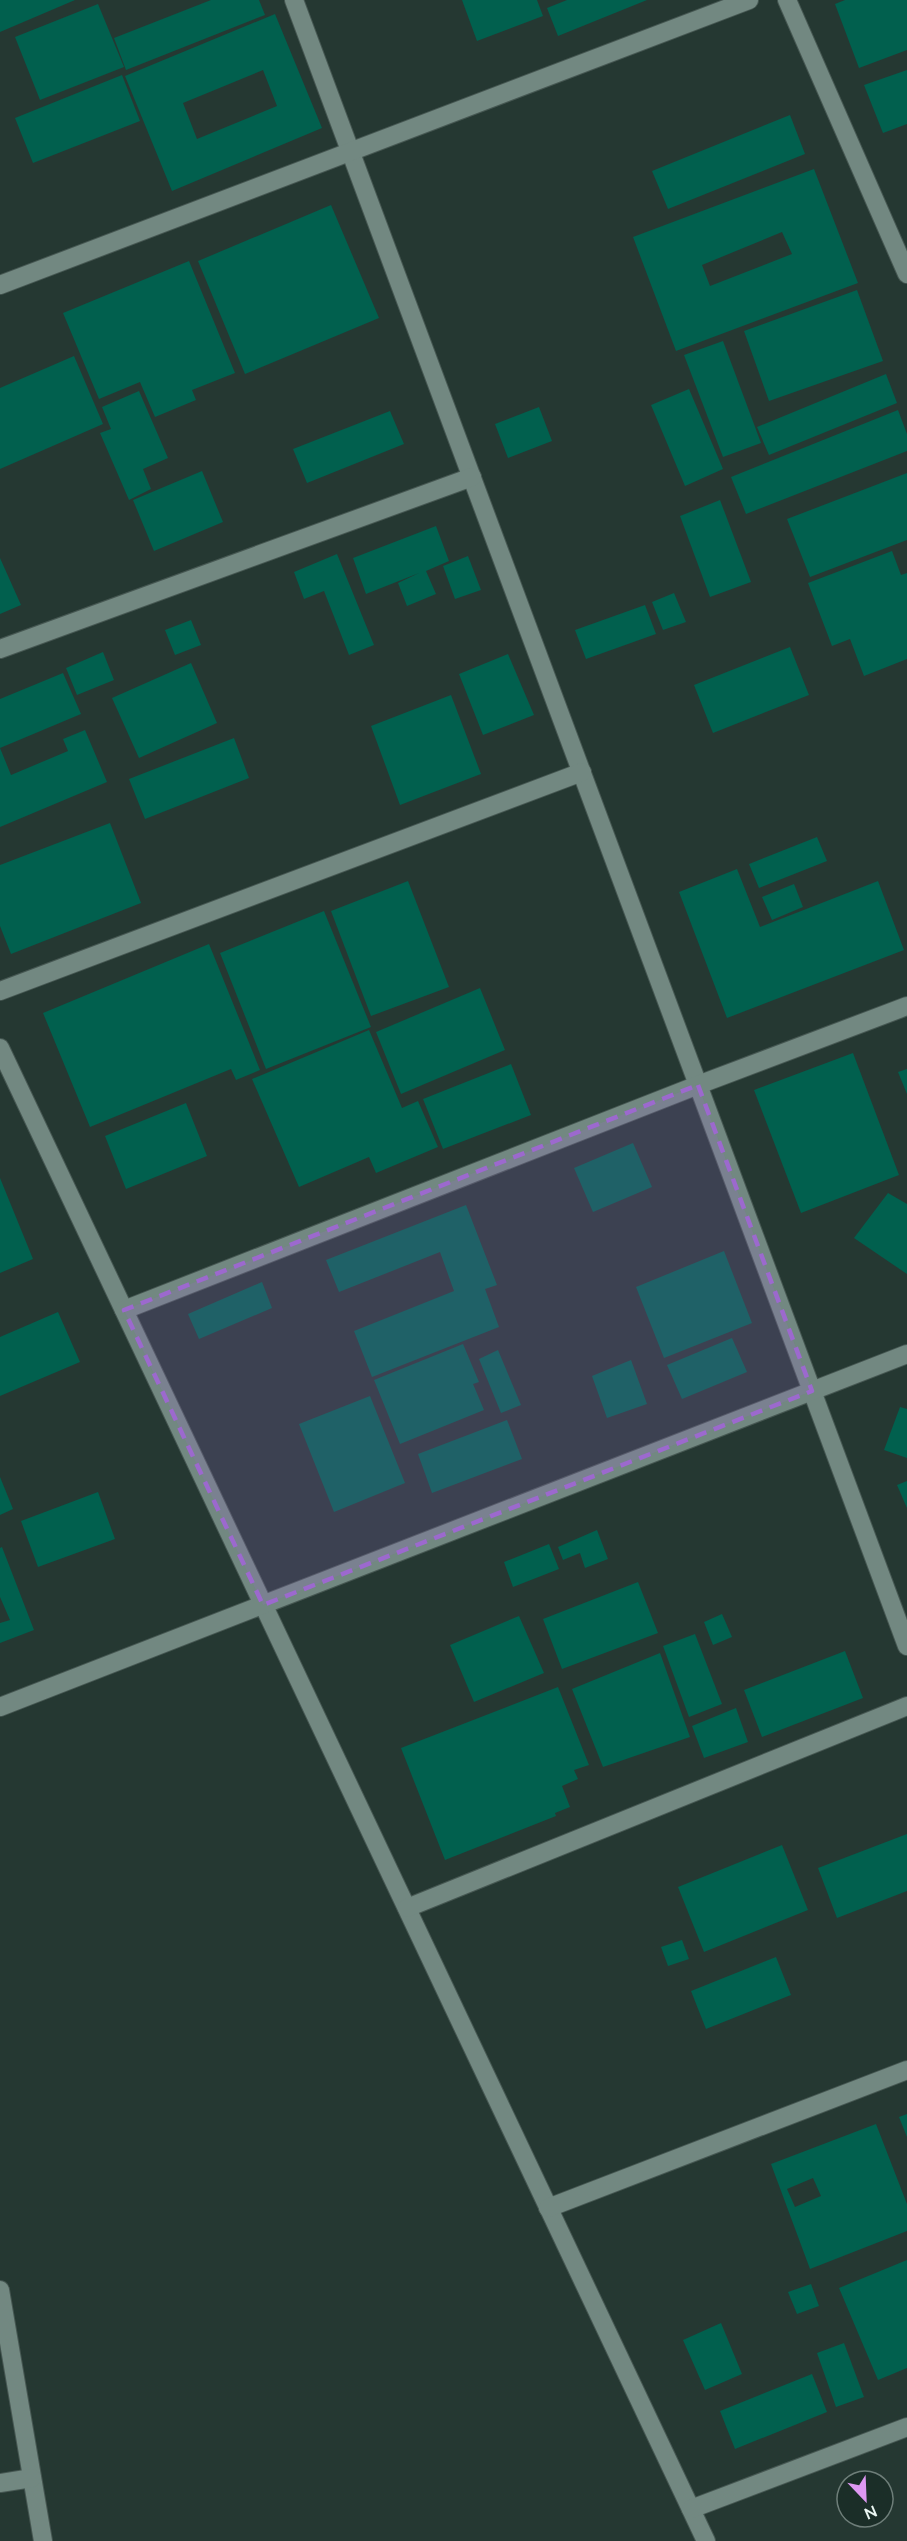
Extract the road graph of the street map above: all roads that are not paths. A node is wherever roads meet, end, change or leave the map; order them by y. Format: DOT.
graph roads {
  1 [pos="294,0"];
  2 [pos="749,0"];
  3 [pos="788,0"];
  4 [pos="350,152"];
  5 [pos="907,274"];
  6 [pos="0,285"];
  7 [pos="472,477"];
  8 [pos="0,649"];
  9 [pos="582,772"];
  10 [pos="0,991"];
  11 [pos="907,1006"];
  12 [pos="0,1048"];
  13 [pos="698,1084"];
  14 [pos="124,1310"];
  15 [pos="907,1353"];
  16 [pos="812,1390"];
  17 [pos="263,1605"];
  18 [pos="907,1646"];
  19 [pos="907,1706"];
  20 [pos="0,1707"];
  21 [pos="407,1908"];
  22 [pos="907,2070"];
  23 [pos="548,2208"];
  24 [pos="0,2290"];
  25 [pos="907,2427"];
  26 [pos="32,2478"];
  27 [pos="0,2484"];
  28 [pos="691,2509"];
  29 [pos="43,2541"];
  30 [pos="706,2541"];
  1 -- 4 [label="street"];
  2 -- 4 [label="street"];
  3 -- 5 [label="street"];
  4 -- 6 [label="street"];
  4 -- 7 [label="street"];
  7 -- 8 [label="street"];
  7 -- 9 [label="street"];
  9 -- 10 [label="street"];
  9 -- 13 [label="street"];
  11 -- 13 [label="street"];
  12 -- 14 [label="street"];
  13 -- 14 [label="street"];
  13 -- 16 [label="street"];
  14 -- 17 [label="street"];
  15 -- 16 [label="street"];
  16 -- 17 [label="street"];
  16 -- 18 [label="street"];
  17 -- 20 [label="street"];
  17 -- 21 [label="street"];
  19 -- 21 [label="street"];
  21 -- 23 [label="street"];
  22 -- 23 [label="street"];
  23 -- 28 [label="street"];
  24 -- 26 [label="street"];
  25 -- 28 [label="street"];
  26 -- 27 [label="street"];
  26 -- 29 [label="street"];
  28 -- 30 [label="street"];
}
